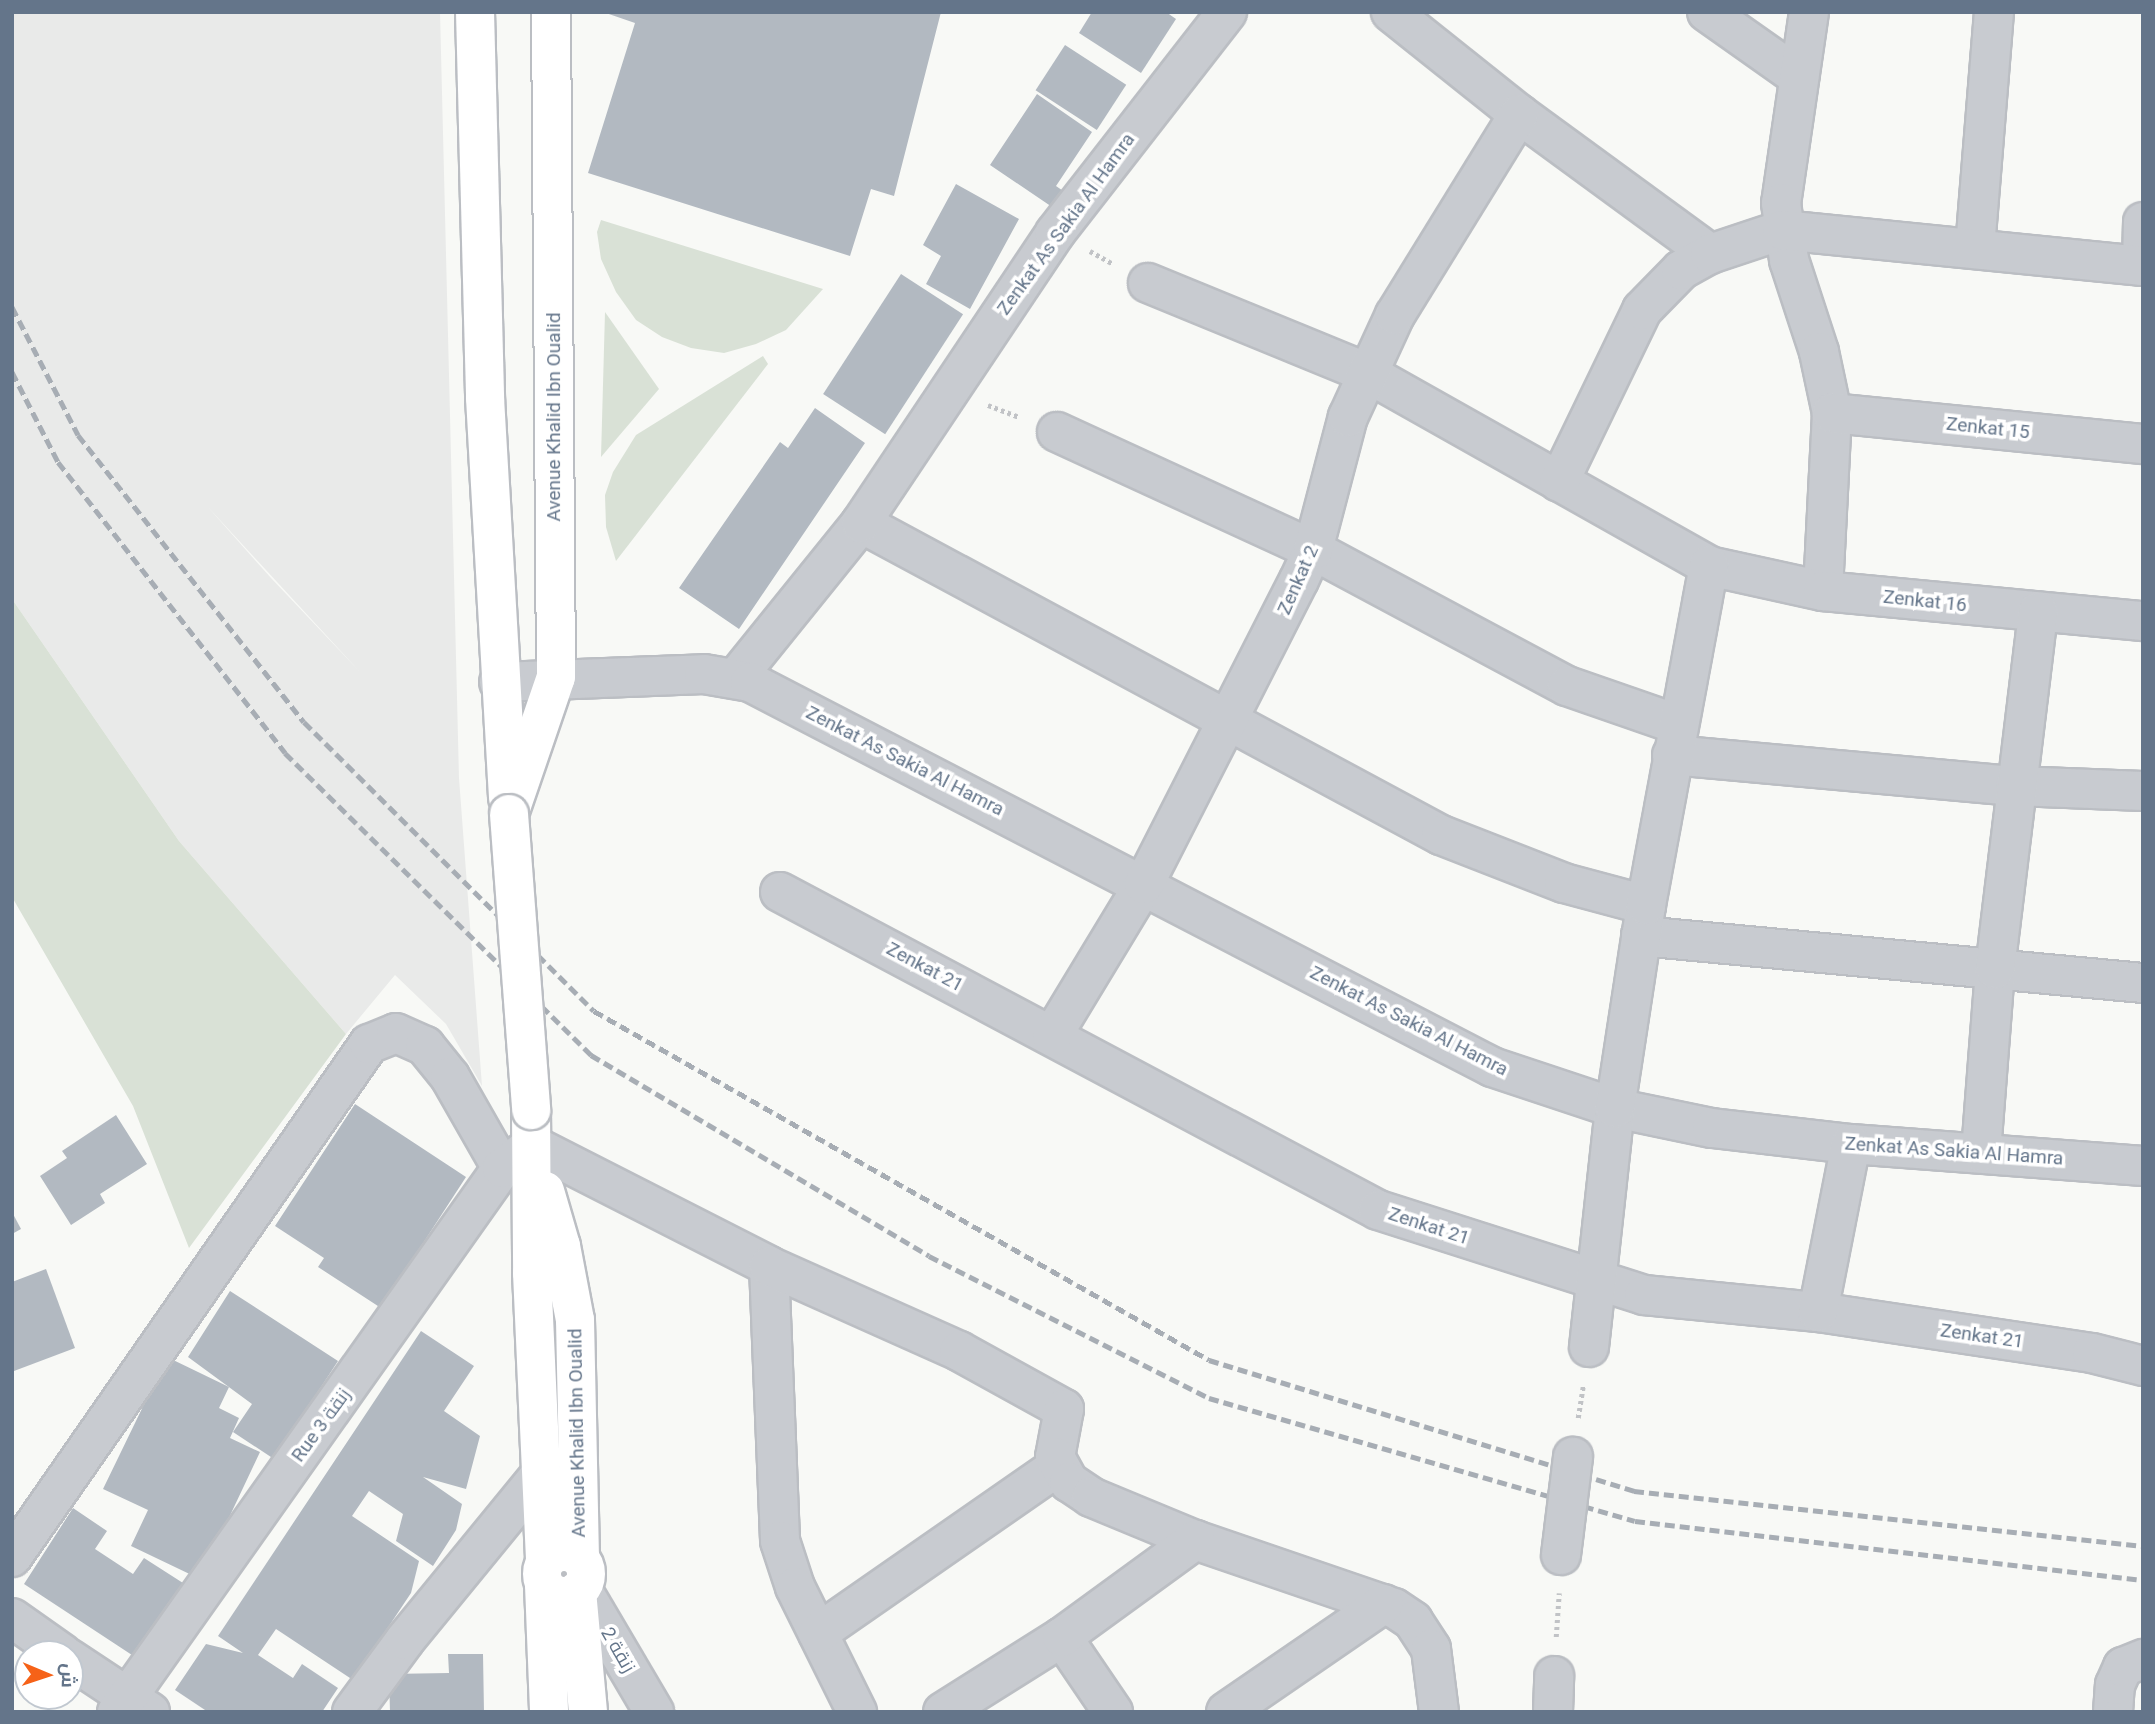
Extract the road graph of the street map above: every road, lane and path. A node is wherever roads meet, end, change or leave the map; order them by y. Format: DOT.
graph roads {
  1 [pos="475,12"];
  2 [pos="551,12"];
  3 [pos="1227,12"];
  4 [pos="1391,12"];
  5 [pos="1707,12"];
  6 [pos="1809,12"];
  7 [pos="1994,12"];
  8 [pos="1799,77"];
  9 [pos="1519,114"];
  10 [pos="2143,222"];
  11 [pos="1782,230"];
  12 [pos="1055,233"];
  13 [pos="1975,248"];
  14 [pos="1710,254"];
  15 [pos="2142,266"];
  16 [pos="1148,283"];
  17 [pos="1367,373"];
  18 [pos="948,389"];
  19 [pos="1832,412"];
  20 [pos="1057,432"];
  21 [pos="2143,444"];
  22 [pos="1559,482"];
  23 [pos="860,523"];
  24 [pos="1313,550"];
  25 [pos="1709,566"];
  26 [pos="1823,591"];
  27 [pos="2038,612"];
  28 [pos="2143,621"];
  29 [pos="556,677"];
  30 [pos="736,678"];
  31 [pos="499,682"];
  32 [pos="1230,722"];
  33 [pos="1675,739"];
  34 [pos="2015,786"];
  35 [pos="2143,791"];
  36 [pos="509,814"];
  37 [pos="1144,884"];
  38 [pos="780,892"];
  39 [pos="1644,920"];
  40 [pos="1995,969"];
  41 [pos="2143,983"];
  42 [pos="1052,1037"];
  43 [pos="1615,1108"];
  44 [pos="532,1128"];
  45 [pos="1851,1144"];
  46 [pos="1981,1152"];
  47 [pos="2143,1166"];
  48 [pos="502,1168"];
  49 [pos="769,1266"];
  50 [pos="1594,1281"];
  51 [pos="1818,1312"];
  52 [pos="1589,1347"];
  53 [pos="2143,1366"];
  54 [pos="1573,1457"];
  55 [pos="1058,1466"];
  56 [pos="540,1475"];
  57 [pos="1195,1540"];
  58 [pos="1561,1555"];
  59 [pos="12,1557"];
  60 [pos="565,1577"];
  61 [pos="1383,1604"];
  62 [pos="12,1618"];
  63 [pos="818,1633"];
  64 [pos="1062,1637"];
  65 [pos="43,1640"];
  66 [pos="2143,1659"];
  67 [pos="84,1670"];
  68 [pos="1553,1694"];
  69 [pos="132,1706"];
  70 [pos="352,1712"];
  71 [pos="549,1712"];
  72 [pos="588,1712"];
  73 [pos="654,1712"];
  74 [pos="857,1712"];
  75 [pos="943,1712"];
  76 [pos="1113,1712"];
  77 [pos="1226,1712"];
  78 [pos="1439,1712"];
  79 [pos="2113,1712"];
  1 -- 31 [label="main road, Avenue Khalid Ibn Oualid"];
  2 -- 29 [label="main road, Avenue Khalid Ibn Oualid"];
  3 -- 12 [label="street, Zenkat As Sakia Al Hamra"];
  4 -- 9 [label="street"];
  5 -- 8 [label="street"];
  6 -- 8 [label="street"];
  7 -- 13 [label="street"];
  8 -- 11 [label="street"];
  9 -- 14 [label="street"];
  9 -- 17 [label="street, Zenkat 2"];
  10 -- 15 [label="street"];
  11 -- 13 [label="street"];
  11 -- 14 [label="street"];
  11 -- 19 [label="street"];
  12 -- 16 [label="path"];
  12 -- 18 [label="street, Zenkat As Sakia Al Hamra"];
  13 -- 15 [label="street"];
  14 -- 22 [label="street"];
  16 -- 17 [label="street, Zenkat 16"];
  17 -- 22 [label="street, Zenkat 16"];
  17 -- 24 [label="street, Zenkat 2"];
  18 -- 20 [label="path"];
  18 -- 23 [label="street, Zenkat As Sakia Al Hamra"];
  19 -- 21 [label="street, Zenkat 15"];
  19 -- 26 [label="street"];
  20 -- 24 [label="street"];
  22 -- 25 [label="street, Zenkat 16"];
  23 -- 30 [label="street, Zenkat As Sakia Al Hamra"];
  23 -- 32 [label="street"];
  24 -- 32 [label="street, Zenkat 2"];
  24 -- 33 [label="street"];
  25 -- 26 [label="street, Zenkat 16"];
  25 -- 33 [label="street"];
  26 -- 27 [label="street, Zenkat 16"];
  27 -- 28 [label="street, Zenkat 16"];
  27 -- 34 [label="street"];
  29 -- 30 [label="street, Zenkat As Sakia Al Hamra"];
  29 -- 31 [label="street, Zenkat As Sakia Al Hamra"];
  29 -- 36 [label="main road, Avenue Khalid Ibn Oualid"];
  30 -- 37 [label="street, Zenkat As Sakia Al Hamra"];
  31 -- 36 [label="main road, Avenue Khalid Ibn Oualid"];
  32 -- 37 [label="street, Zenkat 2"];
  32 -- 39 [label="street"];
  33 -- 34 [label="street"];
  33 -- 39 [label="street"];
  34 -- 35 [label="street"];
  34 -- 40 [label="street"];
  36 -- 44 [label="main road, Avenue Khalid Ibn Oualid, bridge"];
  37 -- 42 [label="street, Zenkat 2"];
  37 -- 43 [label="street, Zenkat As Sakia Al Hamra"];
  38 -- 42 [label="street, Zenkat 21"];
  39 -- 40 [label="street"];
  39 -- 43 [label="street"];
  40 -- 41 [label="street"];
  40 -- 46 [label="street"];
  42 -- 50 [label="street, Zenkat 21"];
  43 -- 45 [label="street, Zenkat As Sakia Al Hamra"];
  43 -- 50 [label="street"];
  44 -- 48 [label="street, Rue 3 زنقة"];
  44 -- 49 [label="street"];
  44 -- 56 [label="main road, Avenue Khalid Ibn Oualid"];
  44 -- 60 [label="main road, Avenue Khalid Ibn Oualid"];
  45 -- 46 [label="street, Zenkat As Sakia Al Hamra"];
  45 -- 51 [label="street"];
  46 -- 47 [label="street, Zenkat As Sakia Al Hamra"];
  48 -- 59 [label="street"];
  48 -- 69 [label="street, Rue 3 زنقة"];
  49 -- 55 [label="street"];
  49 -- 63 [label="street"];
  50 -- 51 [label="street, Zenkat 21"];
  50 -- 52 [label="street"];
  51 -- 53 [label="street, Zenkat 21"];
  52 -- 54 [label="path"];
  54 -- 58 [label="street, bridge"];
  55 -- 57 [label="street"];
  55 -- 63 [label="street"];
  56 -- 60 [label="main road, Avenue Khalid Ibn Oualid"];
  56 -- 70 [label="street"];
  57 -- 61 [label="street"];
  57 -- 64 [label="street"];
  58 -- 68 [label="path"];
  60 -- 71 [label="main road, Avenue Khalid Ibn Oualid"];
  60 -- 72 [label="main road, Avenue Khalid Ibn Oualid"];
  60 -- 73 [label="street, زنقة 2"];
  61 -- 77 [label="street"];
  61 -- 78 [label="street"];
  62 -- 65 [label="street"];
  63 -- 74 [label="street"];
  64 -- 75 [label="street"];
  64 -- 76 [label="street"];
  66 -- 79 [label="street"];
  67 -- 69 [label="street"];
}
